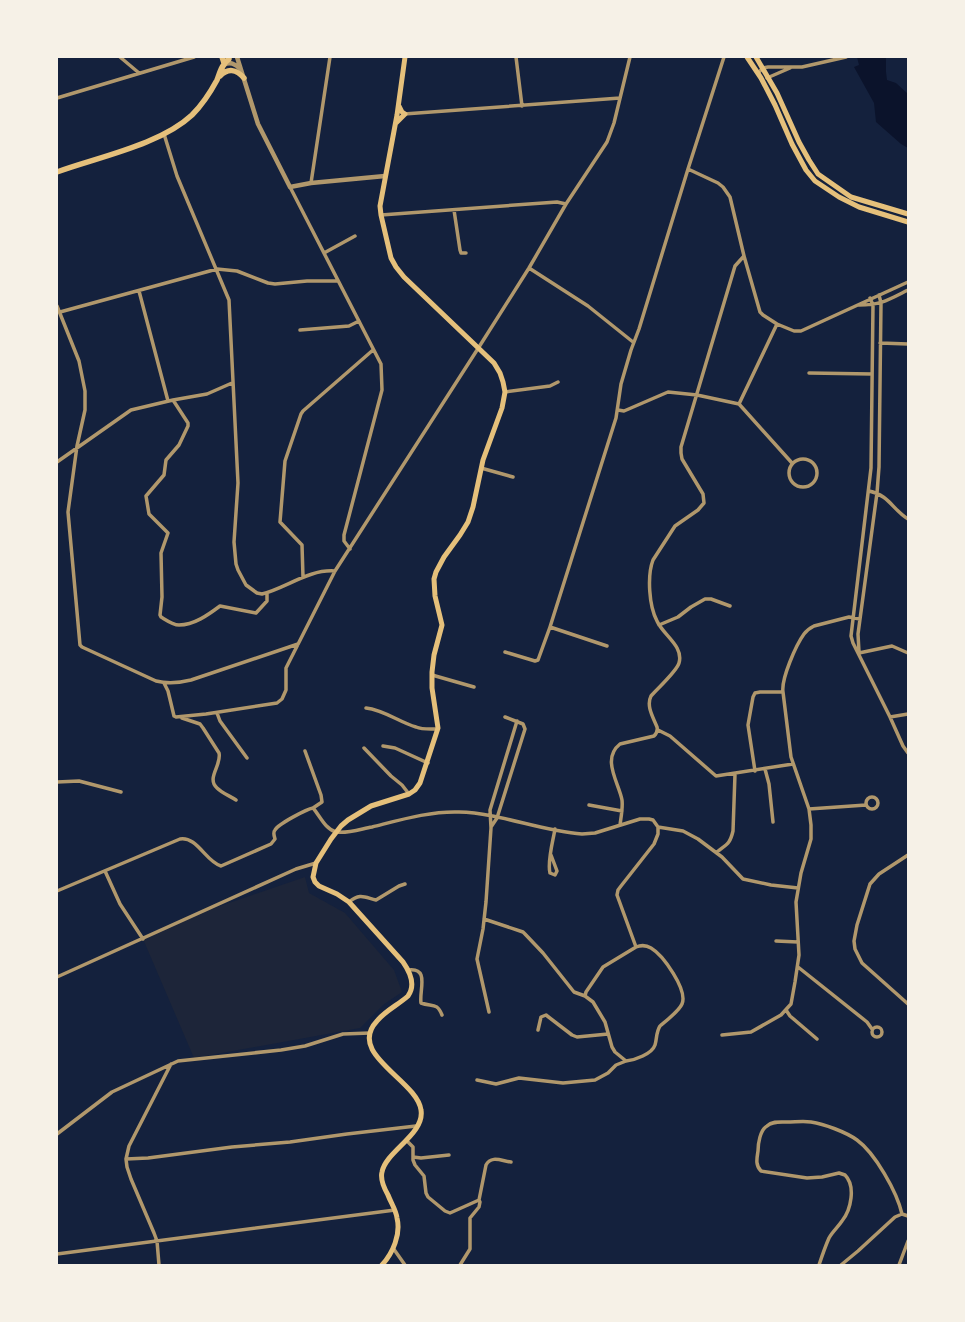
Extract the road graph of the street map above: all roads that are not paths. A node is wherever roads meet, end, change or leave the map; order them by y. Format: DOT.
graph roads {
  1 [pos="120,57"];
  2 [pos="194,57"];
  3 [pos="229,57"];
  4 [pos="237,57"];
  5 [pos="330,57"];
  6 [pos="405,57"];
  7 [pos="516,57"];
  8 [pos="630,57"];
  9 [pos="724,57"];
  10 [pos="747,57"];
  11 [pos="756,57"];
  12 [pos="846,57"];
  13 [pos="222,62"];
  14 [pos="795,67"];
  15 [pos="763,68"];
  16 [pos="241,70"];
  17 [pos="139,73"];
  18 [pos="758,73"];
  19 [pos="244,78"];
  20 [pos="761,78"];
  21 [pos="769,78"];
  22 [pos="217,80"];
  23 [pos="57,98"];
  24 [pos="620,98"];
  25 [pos="399,105"];
  26 [pos="522,106"];
  27 [pos="405,114"];
  28 [pos="397,115"];
  29 [pos="396,124"];
  30 [pos="164,134"];
  31 [pos="688,168"];
  32 [pos="57,172"];
  33 [pos="385,176"];
  34 [pos="311,183"];
  35 [pos="290,186"];
  36 [pos="566,204"];
  37 [pos="454,210"];
  38 [pos="908,214"];
  39 [pos="380,215"];
  40 [pos="908,222"];
  41 [pos="355,236"];
  42 [pos="324,253"];
  43 [pos="466,253"];
  44 [pos="744,256"];
  45 [pos="529,268"];
  46 [pos="217,269"];
  47 [pos="337,281"];
  48 [pos="908,282"];
  49 [pos="908,290"];
  50 [pos="139,291"];
  51 [pos="879,295"];
  52 [pos="870,298"];
  53 [pos="881,303"];
  54 [pos="858,305"];
  55 [pos="873,305"];
  56 [pos="57,306"];
  57 [pos="60,312"];
  58 [pos="359,321"];
  59 [pos="777,324"];
  60 [pos="300,330"];
  61 [pos="634,342"];
  62 [pos="880,343"];
  63 [pos="908,344"];
  64 [pos="479,347"];
  65 [pos="373,350"];
  66 [pos="809,373"];
  67 [pos="872,374"];
  68 [pos="558,382"];
  69 [pos="232,383"];
  70 [pos="504,392"];
  71 [pos="697,395"];
  72 [pos="173,400"];
  73 [pos="168,401"];
  74 [pos="739,404"];
  75 [pos="618,410"];
  76 [pos="78,446"];
  77 [pos="57,462"];
  78 [pos="792,463"];
  79 [pos="480,468"];
  80 [pos="513,477"];
  81 [pos="869,491"];
  82 [pos="877,493"];
  83 [pos="908,519"];
  84 [pos="350,549"];
  85 [pos="335,571"];
  86 [pos="303,577"];
  87 [pos="267,593"];
  88 [pos="730,606"];
  89 [pos="853,617"];
  90 [pos="860,619"];
  91 [pos="659,625"];
  92 [pos="550,627"];
  93 [pos="298,644"];
  94 [pos="607,646"];
  95 [pos="505,652"];
  96 [pos="859,653"];
  97 [pos="908,653"];
  98 [pos="432,675"];
  99 [pos="164,683"];
  100 [pos="474,687"];
  101 [pos="783,692"];
  102 [pos="366,708"];
  103 [pos="217,712"];
  104 [pos="908,714"];
  105 [pos="179,717"];
  106 [pos="505,717"];
  107 [pos="890,718"];
  108 [pos="517,721"];
  109 [pos="438,729"];
  110 [pos="658,730"];
  111 [pos="383,746"];
  112 [pos="364,748"];
  113 [pos="305,751"];
  114 [pos="908,753"];
  115 [pos="247,758"];
  116 [pos="428,764"];
  117 [pos="793,764"];
  118 [pos="765,769"];
  119 [pos="755,771"];
  120 [pos="735,774"];
  121 [pos="57,782"];
  122 [pos="121,792"];
  123 [pos="410,794"];
  124 [pos="236,800"];
  125 [pos="589,805"];
  126 [pos="866,805"];
  127 [pos="313,808"];
  128 [pos="809,809"];
  129 [pos="622,811"];
  130 [pos="490,816"];
  131 [pos="497,818"];
  132 [pos="773,822"];
  133 [pos="620,825"];
  134 [pos="658,826"];
  135 [pos="490,828"];
  136 [pos="555,829"];
  137 [pos="336,832"];
  138 [pos="717,852"];
  139 [pos="551,855"];
  140 [pos="908,855"];
  141 [pos="316,863"];
  142 [pos="105,871"];
  143 [pos="405,884"];
  144 [pos="798,888"];
  145 [pos="57,891"];
  146 [pos="349,902"];
  147 [pos="484,919"];
  148 [pos="143,938"];
  149 [pos="776,941"];
  150 [pos="798,942"];
  151 [pos="636,947"];
  152 [pos="798,968"];
  153 [pos="408,970"];
  154 [pos="57,977"];
  155 [pos="585,996"];
  156 [pos="908,1004"];
  157 [pos="786,1010"];
  158 [pos="489,1012"];
  159 [pos="442,1015"];
  160 [pos="872,1029"];
  161 [pos="538,1030"];
  162 [pos="370,1033"];
  163 [pos="608,1034"];
  164 [pos="722,1035"];
  165 [pos="817,1040"];
  166 [pos="626,1061"];
  167 [pos="171,1063"];
  168 [pos="476,1080"];
  169 [pos="416,1126"];
  170 [pos="57,1134"];
  171 [pos="406,1140"];
  172 [pos="449,1155"];
  173 [pos="413,1157"];
  174 [pos="126,1159"];
  175 [pos="512,1162"];
  176 [pos="479,1200"];
  177 [pos="395,1210"];
  178 [pos="902,1214"];
  179 [pos="908,1216"];
  180 [pos="908,1240"];
  181 [pos="157,1241"];
  182 [pos="393,1248"];
  183 [pos="57,1254"];
  184 [pos="159,1265"];
  185 [pos="382,1265"];
  186 [pos="405,1265"];
  187 [pos="460,1265"];
  188 [pos="819,1265"];
  189 [pos="841,1265"];
  190 [pos="899,1265"];
  1 -- 17 [label="street"];
  2 -- 17 [label="street"];
  3 -- 13 [label="main road"];
  4 -- 16 [label="street"];
  5 -- 34 [label="street"];
  6 -- 25 [label="main road"];
  7 -- 26 [label="street"];
  8 -- 24 [label="street"];
  9 -- 31 [label="street"];
  10 -- 18 [label="main road"];
  11 -- 15 [label="main road"];
  12 -- 14 [label="street"];
  13 -- 16 [label="street"];
  13 -- 22 [label="main road"];
  14 -- 15 [label="street"];
  14 -- 21 [label="street"];
  15 -- 18 [label="street"];
  15 -- 21 [label="main road"];
  16 -- 19 [label="street"];
  17 -- 23 [label="street"];
  18 -- 20 [label="main road"];
  19 -- 22 [label="main road"];
  19 -- 35 [label="street"];
  20 -- 21 [label="street"];
  20 -- 40 [label="main road"];
  21 -- 38 [label="main road"];
  22 -- 30 [label="main road"];
  24 -- 26 [label="street"];
  24 -- 36 [label="street"];
  25 -- 27 [label="main road"];
  25 -- 28 [label="main road"];
  26 -- 27 [label="street"];
  27 -- 28 [label="street"];
  27 -- 29 [label="main road"];
  28 -- 29 [label="main road"];
  29 -- 33 [label="main road"];
  30 -- 32 [label="main road"];
  30 -- 46 [label="street"];
  31 -- 44 [label="street"];
  31 -- 61 [label="street"];
  33 -- 34 [label="street"];
  33 -- 39 [label="main road"];
  34 -- 35 [label="street"];
  35 -- 42 [label="street"];
  36 -- 37 [label="street"];
  36 -- 45 [label="street"];
  37 -- 39 [label="street"];
  37 -- 43 [label="street"];
  39 -- 64 [label="main road"];
  41 -- 42 [label="street"];
  42 -- 47 [label="street"];
  44 -- 59 [label="street"];
  44 -- 71 [label="street"];
  45 -- 61 [label="street"];
  45 -- 64 [label="street"];
  46 -- 47 [label="street"];
  46 -- 50 [label="street"];
  46 -- 69 [label="street"];
  47 -- 58 [label="street"];
  48 -- 51 [label="street"];
  49 -- 53 [label="street"];
  50 -- 57 [label="street"];
  50 -- 73 [label="street"];
  51 -- 52 [label="street"];
  51 -- 53 [label="street"];
  52 -- 54 [label="street"];
  52 -- 55 [label="street"];
  53 -- 55 [label="street"];
  53 -- 62 [label="street"];
  54 -- 55 [label="street"];
  54 -- 59 [label="street"];
  55 -- 67 [label="street"];
  56 -- 57 [label="street"];
  57 -- 76 [label="street"];
  58 -- 60 [label="street"];
  58 -- 65 [label="street"];
  59 -- 74 [label="street"];
  61 -- 75 [label="street"];
  62 -- 63 [label="street"];
  62 -- 82 [label="street"];
  64 -- 70 [label="main road"];
  64 -- 84 [label="street"];
  65 -- 84 [label="street"];
  65 -- 86 [label="street"];
  66 -- 67 [label="street"];
  67 -- 81 [label="street"];
  68 -- 70 [label="street"];
  69 -- 72 [label="street"];
  69 -- 87 [label="street"];
  70 -- 79 [label="main road"];
  71 -- 74 [label="street"];
  71 -- 75 [label="street"];
  71 -- 91 [label="street"];
  72 -- 73 [label="street"];
  72 -- 87 [label="street"];
  73 -- 76 [label="street"];
  74 -- 78 [label="street"];
  75 -- 92 [label="street"];
  76 -- 77 [label="street"];
  76 -- 99 [label="street"];
  78 -- 78 [label="street"];
  79 -- 80 [label="street"];
  79 -- 98 [label="main road"];
  81 -- 82 [label="street"];
  81 -- 89 [label="street"];
  82 -- 83 [label="street"];
  82 -- 90 [label="street"];
  84 -- 85 [label="street"];
  85 -- 86 [label="street"];
  85 -- 93 [label="street"];
  86 -- 87 [label="street"];
  88 -- 91 [label="street"];
  89 -- 90 [label="street"];
  89 -- 96 [label="street"];
  89 -- 101 [label="street"];
  90 -- 96 [label="street"];
  91 -- 110 [label="street"];
  92 -- 94 [label="street"];
  92 -- 95 [label="street"];
  93 -- 99 [label="street"];
  93 -- 103 [label="street"];
  96 -- 97 [label="street"];
  96 -- 107 [label="street"];
  98 -- 100 [label="street"];
  98 -- 109 [label="main road"];
  99 -- 105 [label="street"];
  101 -- 117 [label="street"];
  101 -- 119 [label="street"];
  102 -- 109 [label="street"];
  103 -- 105 [label="street"];
  103 -- 115 [label="street"];
  104 -- 107 [label="street"];
  105 -- 124 [label="street"];
  106 -- 108 [label="street"];
  107 -- 114 [label="street"];
  108 -- 130 [label="street"];
  108 -- 131 [label="street"];
  109 -- 116 [label="main road"];
  110 -- 120 [label="street"];
  110 -- 129 [label="street"];
  111 -- 116 [label="street"];
  112 -- 123 [label="street"];
  113 -- 127 [label="street"];
  116 -- 123 [label="main road"];
  117 -- 118 [label="street"];
  117 -- 128 [label="street"];
  118 -- 119 [label="street"];
  118 -- 132 [label="street"];
  119 -- 120 [label="street"];
  120 -- 138 [label="street"];
  121 -- 122 [label="street"];
  123 -- 137 [label="main road"];
  125 -- 129 [label="street"];
  126 -- 128 [label="street"];
  127 -- 137 [label="street"];
  127 -- 142 [label="street"];
  128 -- 144 [label="street"];
  129 -- 133 [label="street"];
  130 -- 131 [label="street"];
  130 -- 135 [label="street"];
  130 -- 137 [label="street"];
  131 -- 135 [label="street"];
  131 -- 136 [label="street"];
  133 -- 134 [label="street"];
  133 -- 136 [label="street"];
  134 -- 138 [label="street"];
  134 -- 151 [label="street"];
  135 -- 147 [label="street"];
  136 -- 139 [label="street"];
  137 -- 141 [label="main road"];
  138 -- 144 [label="street"];
  139 -- 139 [label="street"];
  140 -- 156 [label="street"];
  141 -- 146 [label="main road"];
  141 -- 148 [label="street"];
  142 -- 145 [label="street"];
  142 -- 148 [label="street"];
  143 -- 146 [label="street"];
  144 -- 150 [label="street"];
  146 -- 153 [label="main road"];
  147 -- 155 [label="street"];
  147 -- 158 [label="street"];
  148 -- 154 [label="street"];
  149 -- 150 [label="street"];
  150 -- 152 [label="street"];
  151 -- 155 [label="street"];
  151 -- 166 [label="street"];
  152 -- 157 [label="street"];
  152 -- 160 [label="street"];
  153 -- 159 [label="street"];
  153 -- 162 [label="main road"];
  155 -- 163 [label="street"];
  157 -- 164 [label="street"];
  157 -- 165 [label="street"];
  161 -- 163 [label="street"];
  162 -- 167 [label="street"];
  162 -- 169 [label="main road"];
  163 -- 166 [label="street"];
  166 -- 168 [label="street"];
  167 -- 170 [label="street"];
  167 -- 174 [label="street"];
  169 -- 171 [label="main road"];
  169 -- 174 [label="street"];
  171 -- 173 [label="street"];
  171 -- 177 [label="main road"];
  172 -- 173 [label="street"];
  173 -- 176 [label="street"];
  174 -- 181 [label="street"];
  175 -- 176 [label="street"];
  176 -- 187 [label="street"];
  177 -- 181 [label="street"];
  177 -- 182 [label="main road"];
  178 -- 179 [label="street"];
  178 -- 188 [label="street"];
  178 -- 189 [label="street"];
  180 -- 190 [label="street"];
  181 -- 183 [label="street"];
  181 -- 184 [label="street"];
  182 -- 185 [label="main road"];
  182 -- 186 [label="street"];
}
